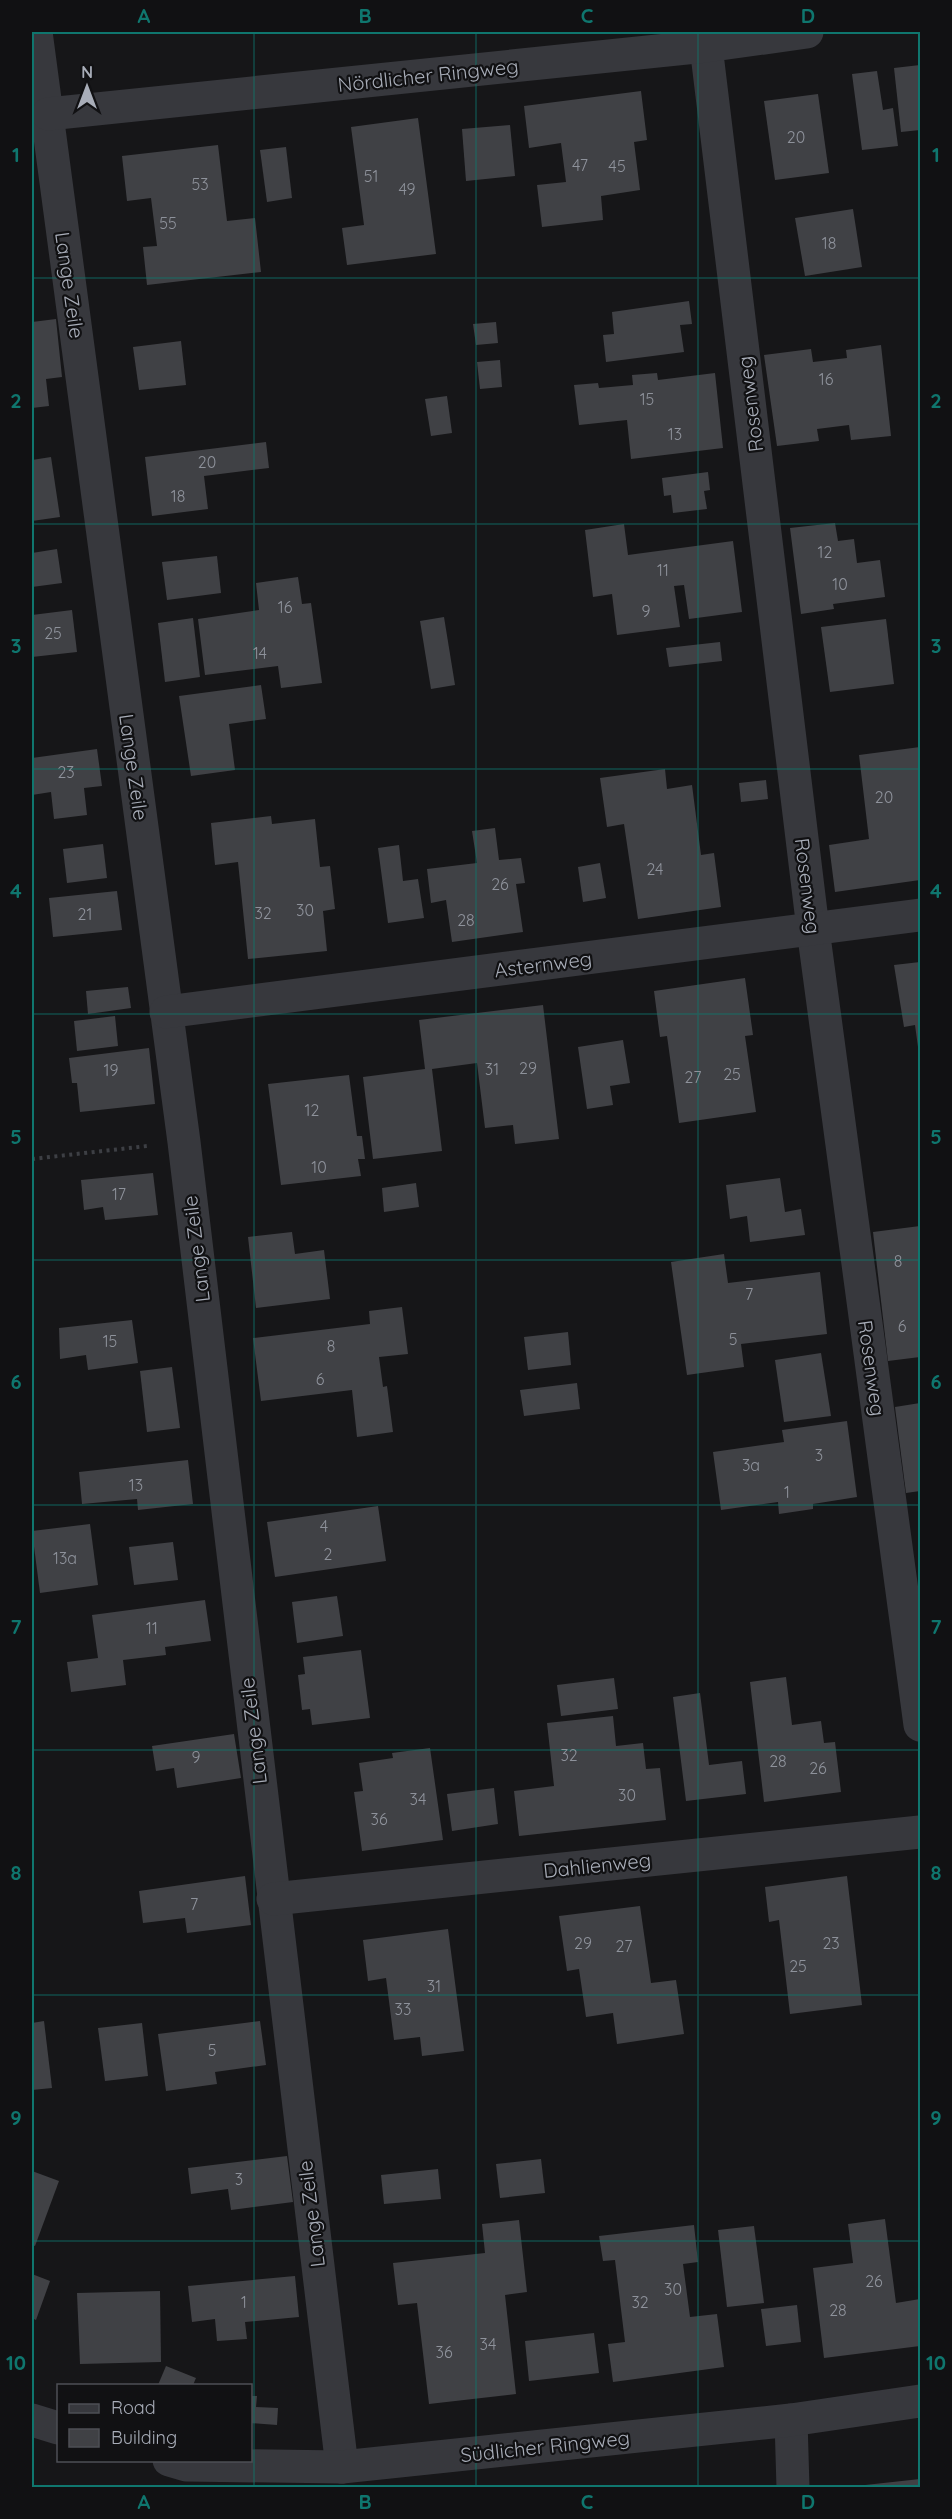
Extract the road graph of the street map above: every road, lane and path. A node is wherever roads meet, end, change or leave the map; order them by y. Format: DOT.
graph roads {
  1 [pos="36,32"];
  2 [pos="807,32"];
  3 [pos="706,46"];
  4 [pos="48,114"];
  5 [pos="921,915"];
  6 [pos="813,929"];
  7 [pos="166,1012"];
  8 [pos="184,1142"];
  9 [pos="32,1159"];
  10 [pos="921,1725"];
  11 [pos="921,1832"];
  12 [pos="273,1899"];
  13 [pos="921,2401"];
  14 [pos="32,2420"];
  15 [pos="791,2420"];
  16 [pos="57,2428"];
  17 [pos="342,2467"];
  18 [pos="178,2471"];
  19 [pos="793,2487"];
  1 -- 4 [label="street, Lange Zeile"];
  2 -- 3 [label="street, Nördlicher Ringweg"];
  3 -- 4 [label="street, Nördlicher Ringweg"];
  3 -- 6 [label="street, Rosenweg"];
  4 -- 7 [label="street, Lange Zeile"];
  5 -- 6 [label="street, Asternweg"];
  6 -- 7 [label="street, Asternweg"];
  6 -- 10 [label="street, Rosenweg"];
  7 -- 8 [label="street, Lange Zeile"];
  8 -- 9 [label="path"];
  8 -- 12 [label="street, Lange Zeile"];
  11 -- 12 [label="street, Dahlienweg"];
  12 -- 17 [label="street, Lange Zeile"];
  13 -- 15 [label="street, Südlicher Ringweg"];
  14 -- 16 [label="street"];
  15 -- 17 [label="street, Südlicher Ringweg"];
  15 -- 19 [label="street"];
  17 -- 18 [label="street, Südlicher Ringweg"];
}
